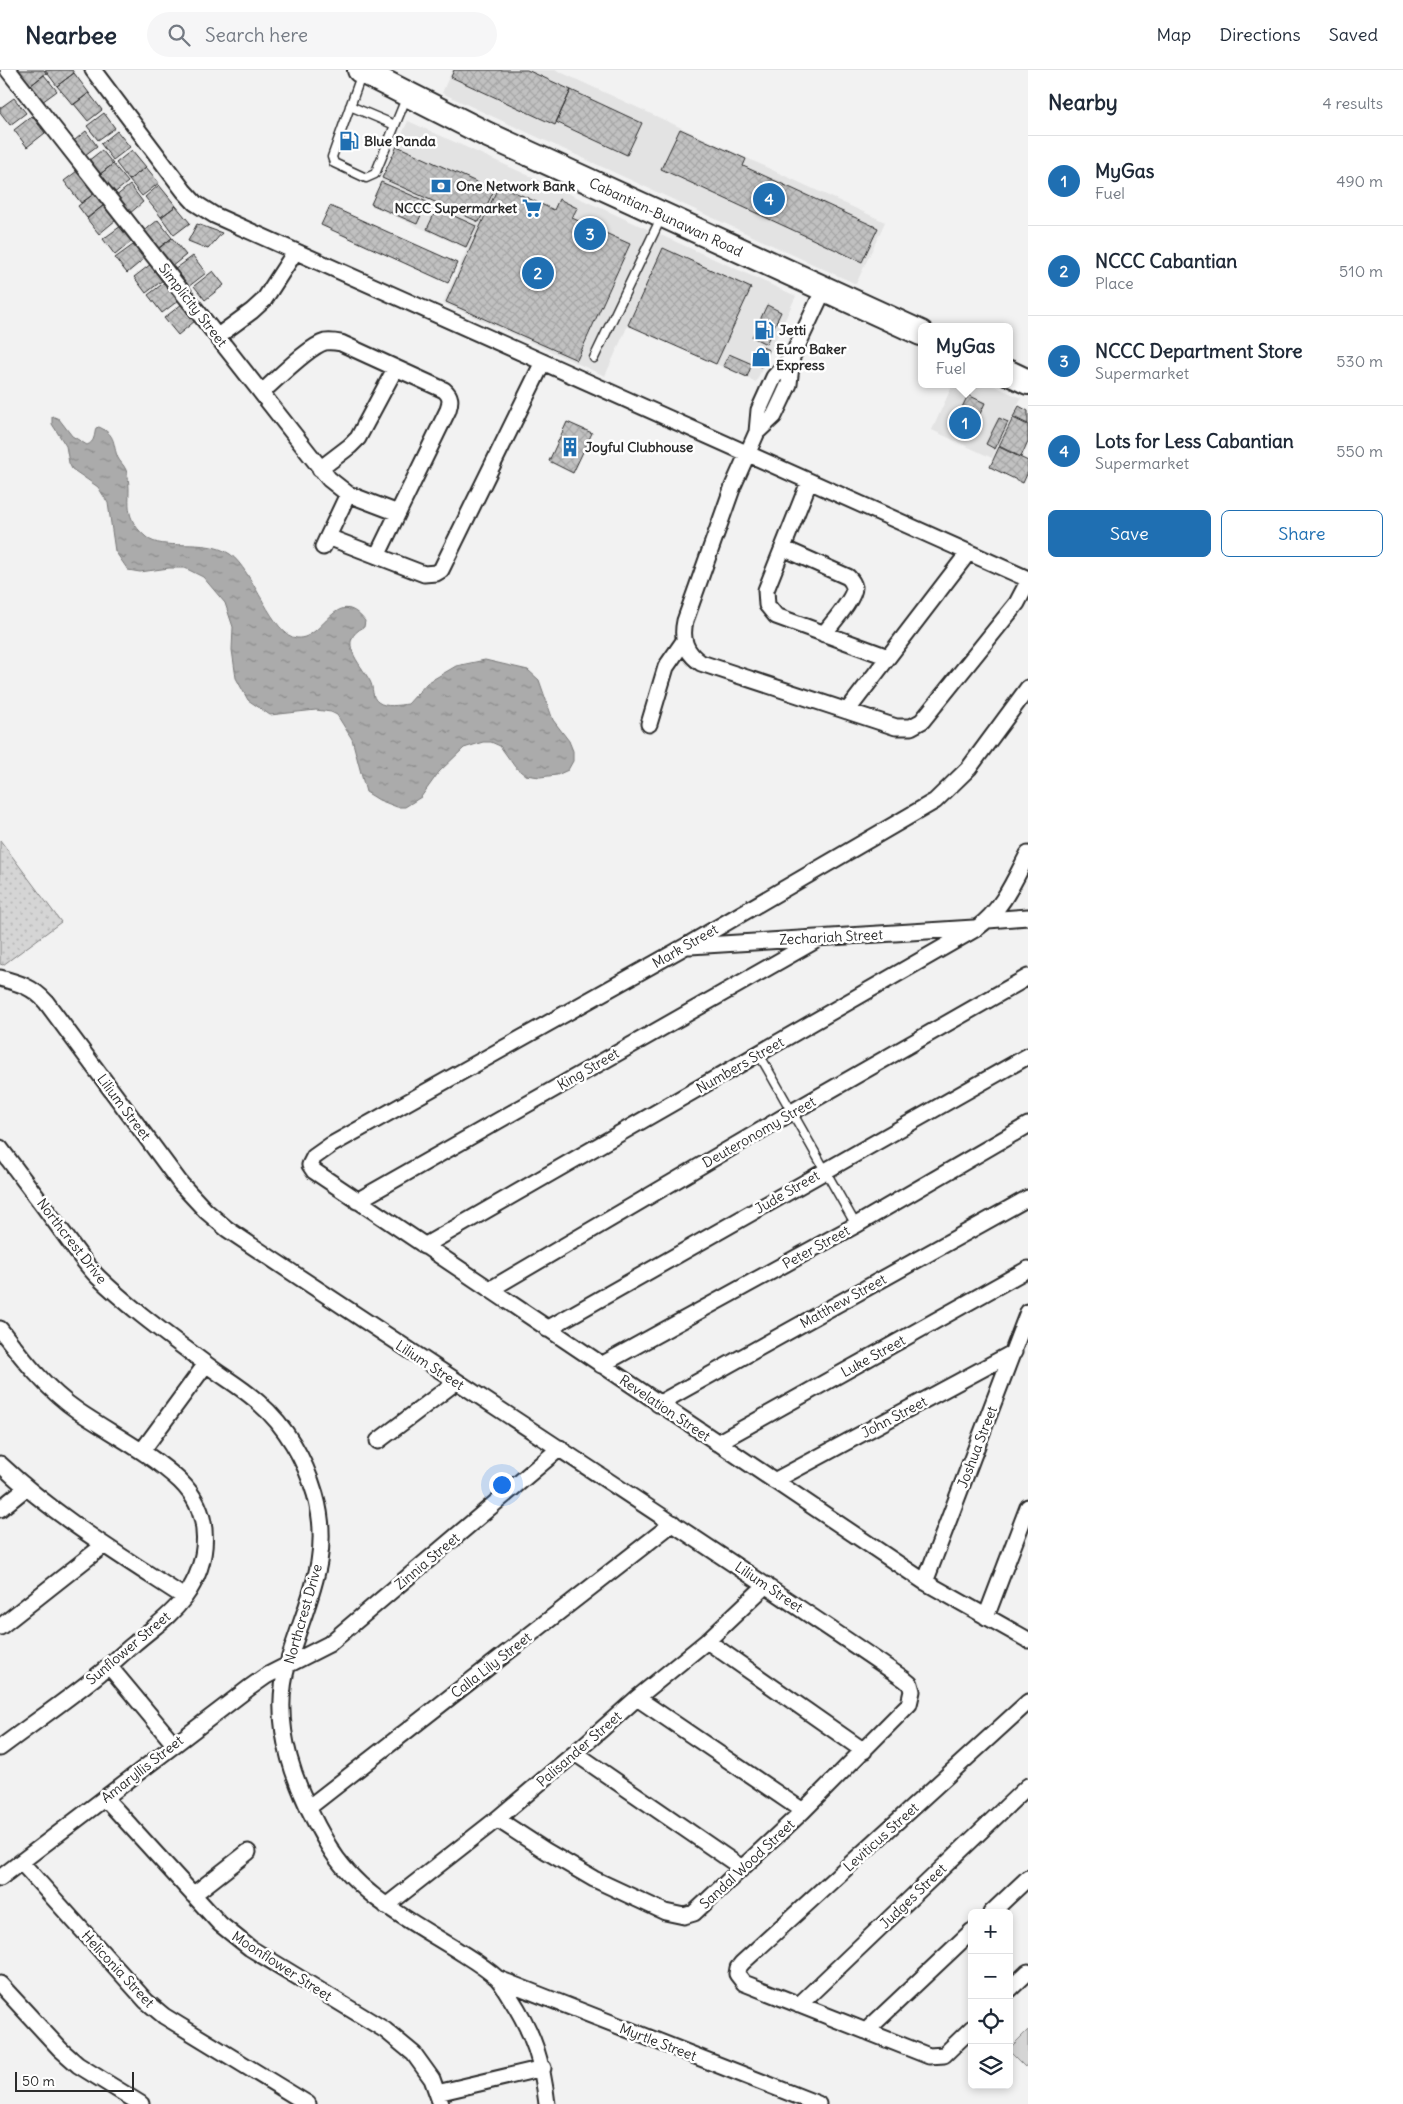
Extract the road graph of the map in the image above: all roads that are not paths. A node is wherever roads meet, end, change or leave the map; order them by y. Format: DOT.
graph roads {
  1 [pos="8,70"];
  2 [pos="93,70"];
  3 [pos="361,71"];
  4 [pos="407,94"];
  5 [pos="350,106"];
  6 [pos="395,125"];
  7 [pos="662,216"];
  8 [pos="295,252"];
  9 [pos="824,289"];
  10 [pos="918,332"];
  11 [pos="218,336"];
  12 [pos="594,358"];
  13 [pos="543,362"];
  14 [pos="395,369"];
  15 [pos="1013,375"];
  16 [pos="1028,382"];
  17 [pos="262,392"];
  18 [pos="748,455"];
  19 [pos="320,469"];
  20 [pos="809,482"];
  21 [pos="348,494"];
  22 [pos="398,513"];
  23 [pos="783,548"];
  24 [pos="968,553"];
  25 [pos="377,556"];
  26 [pos="1028,580"];
  27 [pos="824,634"];
  28 [pos="684,641"];
  29 [pos="888,657"];
  30 [pos="1028,688"];
  31 [pos="847,711"];
  32 [pos="649,724"];
  33 [pos="1028,854"];
  34 [pos="1028,916"];
  35 [pos="983,924"];
  36 [pos="820,938"];
  37 [pos="686,946"];
  38 [pos="1028,977"];
  39 [pos="0,978"];
  40 [pos="759,1054"];
  41 [pos="1028,1056"];
  42 [pos="792,1112"];
  43 [pos="1028,1125"];
  44 [pos="0,1148"];
  45 [pos="310,1165"];
  46 [pos="825,1171"];
  47 [pos="1028,1198"];
  48 [pos="357,1201"];
  49 [pos="856,1225"];
  50 [pos="424,1246"];
  51 [pos="1028,1269"];
  52 [pos="491,1289"];
  53 [pos="1028,1312"];
  54 [pos="0,1329"];
  55 [pos="547,1329"];
  56 [pos="1014,1352"];
  57 [pos="206,1364"];
  58 [pos="601,1365"];
  59 [pos="456,1382"];
  60 [pos="658,1404"];
  61 [pos="378,1441"];
  62 [pos="717,1444"];
  63 [pos="560,1448"];
  64 [pos="142,1451"];
  65 [pos="0,1464"];
  66 [pos="774,1481"];
  67 [pos="26,1488"];
  68 [pos="1028,1507"];
  69 [pos="0,1509"];
  70 [pos="673,1522"];
  71 [pos="104,1545"];
  72 [pos="926,1582"];
  73 [pos="766,1584"];
  74 [pos="184,1597"];
  75 [pos="986,1617"];
  76 [pos="0,1627"];
  77 [pos="1028,1640"];
  78 [pos="708,1641"];
  79 [pos="287,1664"];
  80 [pos="109,1666"];
  81 [pos="912,1697"];
  82 [pos="637,1698"];
  83 [pos="1028,1702"];
  84 [pos="174,1744"];
  85 [pos="0,1748"];
  86 [pos="864,1752"];
  87 [pos="575,1753"];
  88 [pos="1028,1786"];
  89 [pos="105,1798"];
  90 [pos="308,1808"];
  91 [pos="803,1811"];
  92 [pos="497,1819"];
  93 [pos="248,1852"];
  94 [pos="21,1862"];
  95 [pos="742,1868"];
  96 [pos="0,1878"];
  97 [pos="1028,1878"];
  98 [pos="193,1895"];
  99 [pos="386,1906"];
  100 [pos="995,1909"];
  101 [pos="968,1935"];
  102 [pos="1028,1972"];
  103 [pos="499,1979"];
  104 [pos="0,1984"];
  105 [pos="1013,1986"];
  106 [pos="799,2005"];
  107 [pos="866,2031"];
  108 [pos="968,2032"];
  109 [pos="542,2068"];
  110 [pos="439,2098"];
  111 [pos="141,2104"];
  112 [pos="308,2104"];
  113 [pos="547,2104"];
  114 [pos="818,2104"];
  1 -- 11 [label="street, Simplicity Street"];
  2 -- 8 [label="street"];
  3 -- 4 [label="main road, Cabantian-Bunawan Road"];
  3 -- 5 [label="lane"];
  4 -- 6 [label="lane"];
  4 -- 7 [label="main road, Cabantian-Bunawan Road"];
  5 -- 6 [label="lane"];
  5 -- 6 [label="lane"];
  7 -- 9 [label="main road, Cabantian-Bunawan Road"];
  7 -- 12 [label="lane"];
  8 -- 11 [label="street"];
  8 -- 13 [label="street"];
  9 -- 10 [label="main road, Cabantian-Bunawan Road"];
  9 -- 18 [label="street"];
  11 -- 17 [label="street, Simplicity Street"];
  13 -- 18 [label="street"];
  13 -- 25 [label="street"];
  14 -- 17 [label="street"];
  14 -- 19 [label="street"];
  14 -- 22 [label="street"];
  15 -- 16 [label="main road"];
  17 -- 19 [label="street, Simplicity Street"];
  18 -- 20 [label="street"];
  18 -- 28 [label="street"];
  19 -- 21 [label="street, Simplicity Street"];
  20 -- 23 [label="street"];
  20 -- 24 [label="street"];
  21 -- 22 [label="street, Simplicity Street"];
  21 -- 25 [label="street"];
  22 -- 25 [label="street"];
  23 -- 27 [label="street"];
  23 -- 27 [label="street"];
  24 -- 26 [label="street"];
  24 -- 29 [label="street"];
  26 -- 31 [label="street"];
  27 -- 29 [label="street"];
  28 -- 31 [label="street"];
  28 -- 32 [label="street"];
  29 -- 31 [label="street"];
  30 -- 37 [label="street, Mark Street"];
  33 -- 35 [label="street, Numbers Street"];
  34 -- 35 [label="street, Zechariah Street"];
  35 -- 36 [label="street, Zechariah Street"];
  35 -- 40 [label="street, Numbers Street"];
  36 -- 37 [label="street, Zechariah Street"];
  36 -- 48 [label="street, King Street"];
  37 -- 45 [label="street, Mark Street"];
  38 -- 42 [label="street, Deuteronomy Street"];
  39 -- 59 [label="street, Lilium Street"];
  40 -- 42 [label="lane"];
  40 -- 50 [label="street, Numbers Street"];
  41 -- 46 [label="street, Jude Street"];
  42 -- 46 [label="lane"];
  42 -- 52 [label="street, Deuteronomy Street"];
  43 -- 49 [label="street, Peter Street"];
  44 -- 57 [label="street, Northcrest Drive"];
  45 -- 48 [label="street, Revelation Street"];
  46 -- 49 [label="lane"];
  46 -- 55 [label="street, Jude Street"];
  47 -- 60 [label="street, Matthew Street"];
  48 -- 50 [label="street, Revelation Street"];
  49 -- 58 [label="street, Peter Street"];
  50 -- 52 [label="street, Revelation Street"];
  51 -- 62 [label="street, Luke Street"];
  52 -- 55 [label="street, Revelation Street"];
  53 -- 56 [label="street, Joshua Street"];
  54 -- 64 [label="street, Sunflower Street"];
  55 -- 58 [label="street, Revelation Street"];
  56 -- 66 [label="street, John Street"];
  56 -- 72 [label="street, Joshua Street"];
  57 -- 64 [label="street"];
  57 -- 79 [label="street, Northcrest Drive"];
  58 -- 60 [label="street, Revelation Street"];
  59 -- 61 [label="street"];
  59 -- 63 [label="street, Lilium Street"];
  60 -- 62 [label="street, Revelation Street"];
  62 -- 66 [label="street, Revelation Street"];
  63 -- 70 [label="street, Lilium Street"];
  63 -- 79 [label="street, Zinnia Street"];
  64 -- 74 [label="street, Sunflower Street"];
  65 -- 67 [label="street"];
  66 -- 72 [label="street, Revelation Street"];
  67 -- 69 [label="street"];
  67 -- 71 [label="street"];
  68 -- 75 [label="street"];
  70 -- 73 [label="street, Lilium Street"];
  70 -- 90 [label="street, Calla Lily Street"];
  71 -- 74 [label="street"];
  71 -- 76 [label="street"];
  72 -- 75 [label="street, Revelation Street"];
  73 -- 78 [label="street, Palisander Street"];
  73 -- 81 [label="street, Lilium Street"];
  74 -- 80 [label="street, Sunflower Street"];
  75 -- 77 [label="street, Revelation Street"];
  78 -- 82 [label="street, Palisander Street"];
  78 -- 86 [label="street"];
  79 -- 84 [label="street, Amaryllis Street"];
  79 -- 90 [label="street, Northcrest Drive"];
  80 -- 84 [label="street"];
  80 -- 85 [label="street, Sunflower Street"];
  81 -- 86 [label="street, Sandal Wood Street"];
  82 -- 87 [label="street, Palisander Street"];
  82 -- 91 [label="street"];
  83 -- 106 [label="street, Leviticus Street"];
  84 -- 89 [label="street, Amaryllis Street"];
  86 -- 91 [label="street, Sandal Wood Street"];
  87 -- 92 [label="street, Palisander Street"];
  87 -- 95 [label="street"];
  88 -- 106 [label="street, Judges Street"];
  89 -- 94 [label="street, Amaryllis Street"];
  89 -- 98 [label="street, Moonflower Street"];
  90 -- 99 [label="street, Northcrest Drive"];
  91 -- 95 [label="street, Sandal Wood Street"];
  92 -- 95 [label="street, Sandal Wood Street"];
  92 -- 99 [label="street, Palisander Street"];
  93 -- 98 [label="street"];
  94 -- 96 [label="street, Amaryllis Street"];
  94 -- 112 [label="street, Heliconia Street"];
  97 -- 100 [label="street"];
  98 -- 110 [label="street, Moonflower Street"];
  99 -- 103 [label="street, Northcrest Drive"];
  101 -- 107 [label="street"];
  102 -- 105 [label="street"];
  103 -- 109 [label="street, Northcrest Drive"];
  103 -- 114 [label="street, Myrtle Street"];
  104 -- 111 [label="street"];
  106 -- 107 [label="street"];
  107 -- 108 [label="street"];
  109 -- 110 [label="street"];
  109 -- 113 [label="street, Northcrest Drive"];
}
